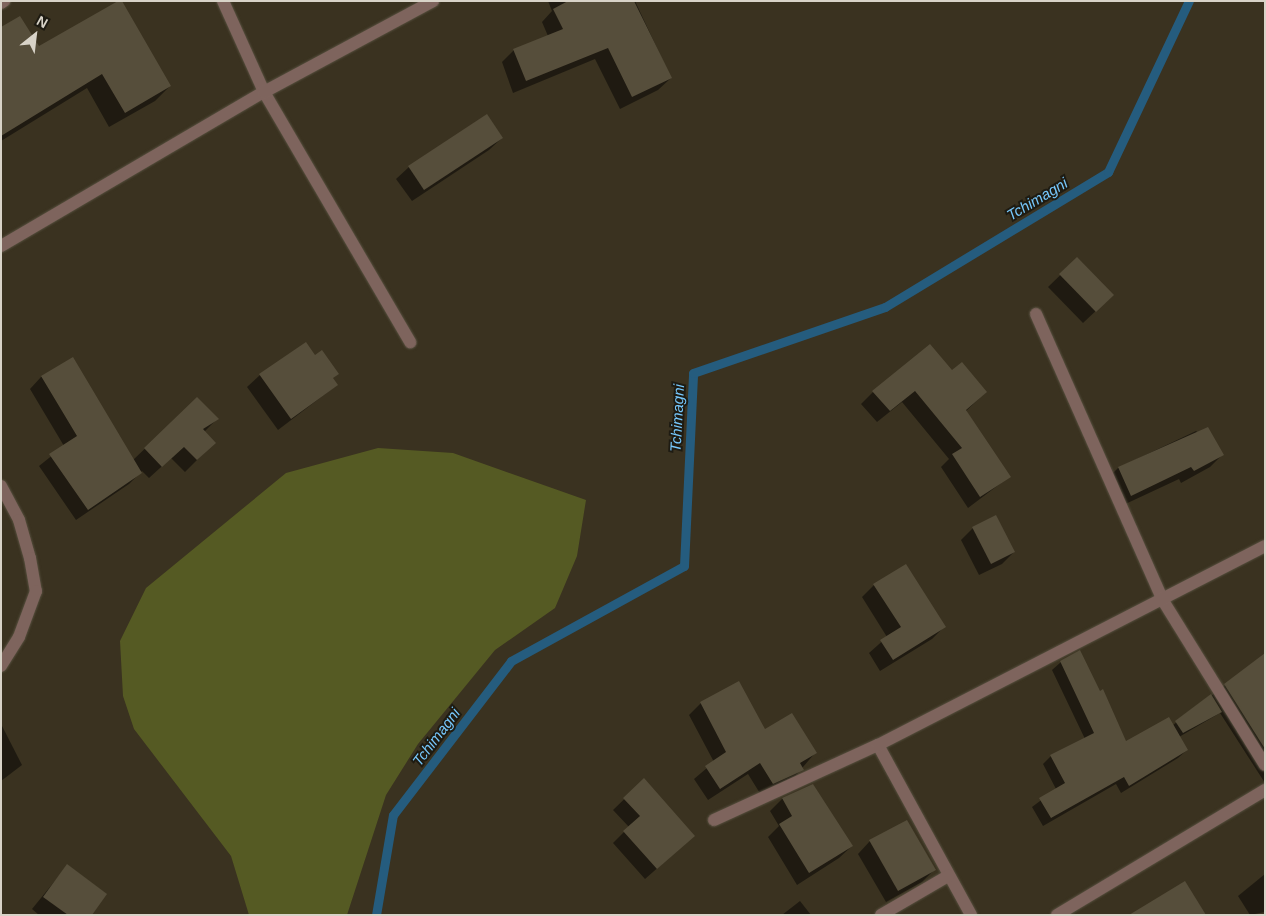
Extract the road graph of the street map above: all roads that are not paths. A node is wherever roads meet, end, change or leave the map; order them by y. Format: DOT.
graph roads {
  1 [pos="223,1"];
  2 [pos="433,1"];
  3 [pos="264,92"];
  4 [pos="1,246"];
  5 [pos="1036,314"];
  6 [pos="410,342"];
  7 [pos="1,486"];
  8 [pos="1265,546"];
  9 [pos="1162,599"];
  10 [pos="1,666"];
  11 [pos="878,745"];
  12 [pos="1265,764"];
  13 [pos="1265,790"];
  14 [pos="714,820"];
  15 [pos="948,876"];
  16 [pos="881,915"];
  17 [pos="971,915"];
  18 [pos="1057,915"];
  1 -- 3 [label="street"];
  2 -- 3 [label="street"];
  3 -- 4 [label="street"];
  3 -- 6 [label="street"];
  5 -- 9 [label="street"];
  7 -- 10 [label="street"];
  8 -- 9 [label="street"];
  9 -- 11 [label="street"];
  9 -- 12 [label="street"];
  11 -- 14 [label="street"];
  11 -- 15 [label="street"];
  13 -- 18 [label="street"];
  15 -- 16 [label="street"];
  15 -- 17 [label="street"];
}
